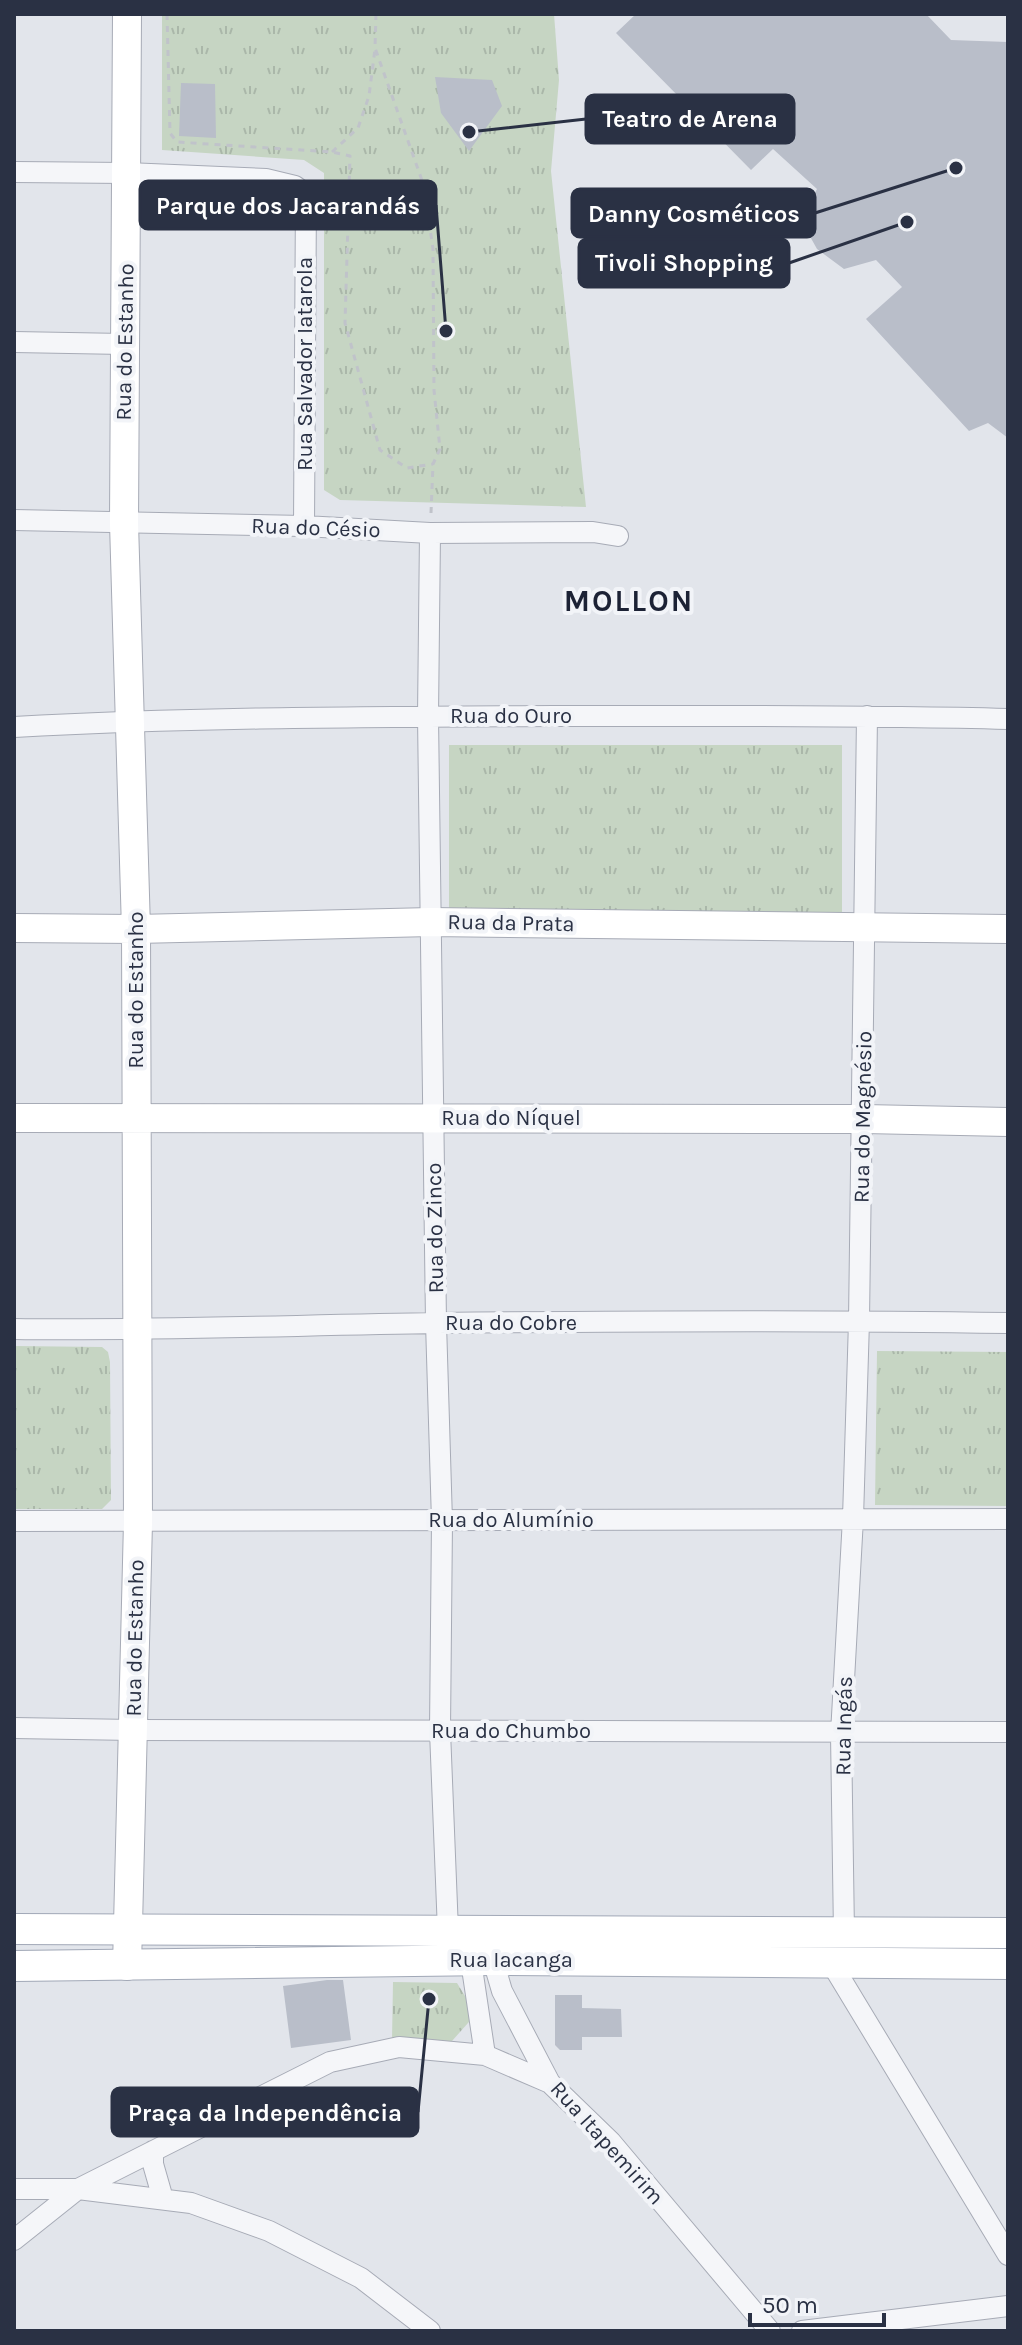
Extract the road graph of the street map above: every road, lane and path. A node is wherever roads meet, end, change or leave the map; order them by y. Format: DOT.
graph roads {
  1 [pos="127,14"];
  2 [pos="376,14"];
  3 [pos="375,48"];
  4 [pos="332,152"];
  5 [pos="14,172"];
  6 [pos="127,173"];
  7 [pos="14,342"];
  8 [pos="124,344"];
  9 [pos="14,520"];
  10 [pos="124,523"];
  11 [pos="304,526"];
  12 [pos="430,533"];
  13 [pos="618,536"];
  14 [pos="428,716"];
  15 [pos="867,716"];
  16 [pos="1008,719"];
  17 [pos="131,721"];
  18 [pos="14,727"];
  19 [pos="431,922"];
  20 [pos="863,927"];
  21 [pos="14,928"];
  22 [pos="136,929"];
  23 [pos="1008,929"];
  24 [pos="433,1117"];
  25 [pos="14,1118"];
  26 [pos="136,1118"];
  27 [pos="864,1119"];
  28 [pos="1008,1122"];
  29 [pos="859,1321"];
  30 [pos="436,1323"];
  31 [pos="1008,1323"];
  32 [pos="14,1329"];
  33 [pos="137,1330"];
  34 [pos="853,1518"];
  35 [pos="1008,1519"];
  36 [pos="14,1521"];
  37 [pos="442,1521"];
  38 [pos="138,1522"];
  39 [pos="14,1728"];
  40 [pos="133,1730"];
  41 [pos="440,1731"];
  42 [pos="1008,1732"];
  43 [pos="841,1734"];
  44 [pos="14,1929"];
  45 [pos="128,1930"];
  46 [pos="466,1931"];
  47 [pos="1008,1933"];
  48 [pos="791,1946"];
  49 [pos="839,1952"];
  50 [pos="482,1960"];
  51 [pos="434,1961"];
  52 [pos="1008,1964"];
  53 [pos="14,1966"];
  54 [pos="127,1966"];
  55 [pos="485,2055"];
  56 [pos="550,2083"];
  57 [pos="153,2151"];
  58 [pos="14,2189"];
  59 [pos="78,2189"];
  60 [pos="163,2199"];
  61 [pos="14,2240"];
  62 [pos="1008,2255"];
  63 [pos="1008,2306"];
  64 [pos="430,2331"];
  65 [pos="770,2331"];
  66 [pos="802,2331"];
  1 -- 6 [label="street, Rua do Estanho"];
  2 -- 3 [label="path"];
  3 -- 4 [label="path"];
  3 -- 12 [label="path"];
  5 -- 6 [label="street"];
  6 -- 8 [label="street, Rua do Estanho"];
  6 -- 11 [label="street, Rua Salvador Iatarola"];
  7 -- 8 [label="street"];
  8 -- 10 [label="street, Rua do Estanho"];
  9 -- 10 [label="street, Rua do Césio"];
  10 -- 11 [label="street, Rua do Césio"];
  10 -- 17 [label="street, Rua do Estanho"];
  11 -- 12 [label="street, Rua do Césio"];
  12 -- 13 [label="street, Rua do Césio"];
  12 -- 14 [label="street, Rua do Zinco"];
  14 -- 15 [label="street, Rua do Ouro"];
  14 -- 17 [label="street, Rua do Ouro"];
  14 -- 19 [label="street, Rua do Zinco"];
  15 -- 16 [label="street, Rua do Ouro"];
  15 -- 20 [label="street, Rua do Magnésio"];
  17 -- 18 [label="street, Rua do Ouro"];
  17 -- 22 [label="street, Rua do Estanho"];
  19 -- 20 [label="street, Rua da Prata"];
  19 -- 22 [label="street, Rua da Prata"];
  19 -- 24 [label="street, Rua do Zinco"];
  20 -- 23 [label="street, Rua da Prata"];
  20 -- 27 [label="street, Rua do Magnésio"];
  21 -- 22 [label="street, Rua da Prata"];
  22 -- 26 [label="street, Rua do Estanho"];
  24 -- 26 [label="street, Rua do Níquel"];
  24 -- 27 [label="street, Rua do Níquel"];
  24 -- 30 [label="street, Rua do Zinco"];
  25 -- 26 [label="street, Rua do Níquel"];
  26 -- 33 [label="street, Rua do Estanho"];
  27 -- 28 [label="street, Rua do Níquel"];
  27 -- 29 [label="street, Rua do Magnésio"];
  29 -- 30 [label="street, Rua do Cobre"];
  29 -- 31 [label="street, Rua do Cobre"];
  29 -- 34 [label="street, Rua do Magnésio"];
  30 -- 33 [label="street, Rua do Cobre"];
  30 -- 37 [label="street, Rua do Zinco"];
  32 -- 33 [label="street, Rua do Cobre"];
  33 -- 38 [label="street, Rua do Estanho"];
  34 -- 35 [label="street, Rua do Alumínio"];
  34 -- 37 [label="street, Rua do Alumínio"];
  34 -- 43 [label="street, Rua Ingás"];
  36 -- 38 [label="street, Rua do Alumínio"];
  37 -- 38 [label="street, Rua do Alumínio"];
  37 -- 41 [label="street, Rua do Zinco"];
  38 -- 40 [label="street, Rua do Estanho"];
  39 -- 40 [label="street, Rua do Chumbo"];
  40 -- 41 [label="street, Rua do Chumbo"];
  40 -- 45 [label="street, Rua do Estanho"];
  41 -- 43 [label="street, Rua do Chumbo"];
  41 -- 46 [label="street, Rua Itapemirim"];
  42 -- 43 [label="street, Rua do Chumbo"];
  43 -- 49 [label="street, Rua Ingás"];
  44 -- 45 [label="main road, Rua Iacanga"];
  45 -- 46 [label="main road, Rua Iacanga"];
  45 -- 54 [label="street, Rua do Estanho"];
  46 -- 48 [label="main road, Rua Iacanga"];
  46 -- 50 [label="street, Rua Itapemirim"];
  46 -- 51 [label="main road"];
  47 -- 49 [label="main road, Rua Iacanga"];
  48 -- 49 [label="main road, Rua Iacanga"];
  48 -- 50 [label="main road, Rua Iacanga"];
  49 -- 52 [label="main road, Rua Iacanga"];
  49 -- 62 [label="street"];
  50 -- 51 [label="main road, Rua Iacanga"];
  50 -- 55 [label="street, Rua Itapemirim"];
  50 -- 56 [label="street, Rua Itapemirim"];
  51 -- 54 [label="main road, Rua Iacanga"];
  53 -- 54 [label="main road, Rua Iacanga"];
  55 -- 56 [label="street"];
  55 -- 57 [label="street"];
  56 -- 65 [label="street, Rua Itapemirim"];
  57 -- 59 [label="street"];
  57 -- 60 [label="street"];
  58 -- 59 [label="street"];
  59 -- 60 [label="street"];
  59 -- 61 [label="street"];
  60 -- 64 [label="street"];
  63 -- 66 [label="street"];
}
